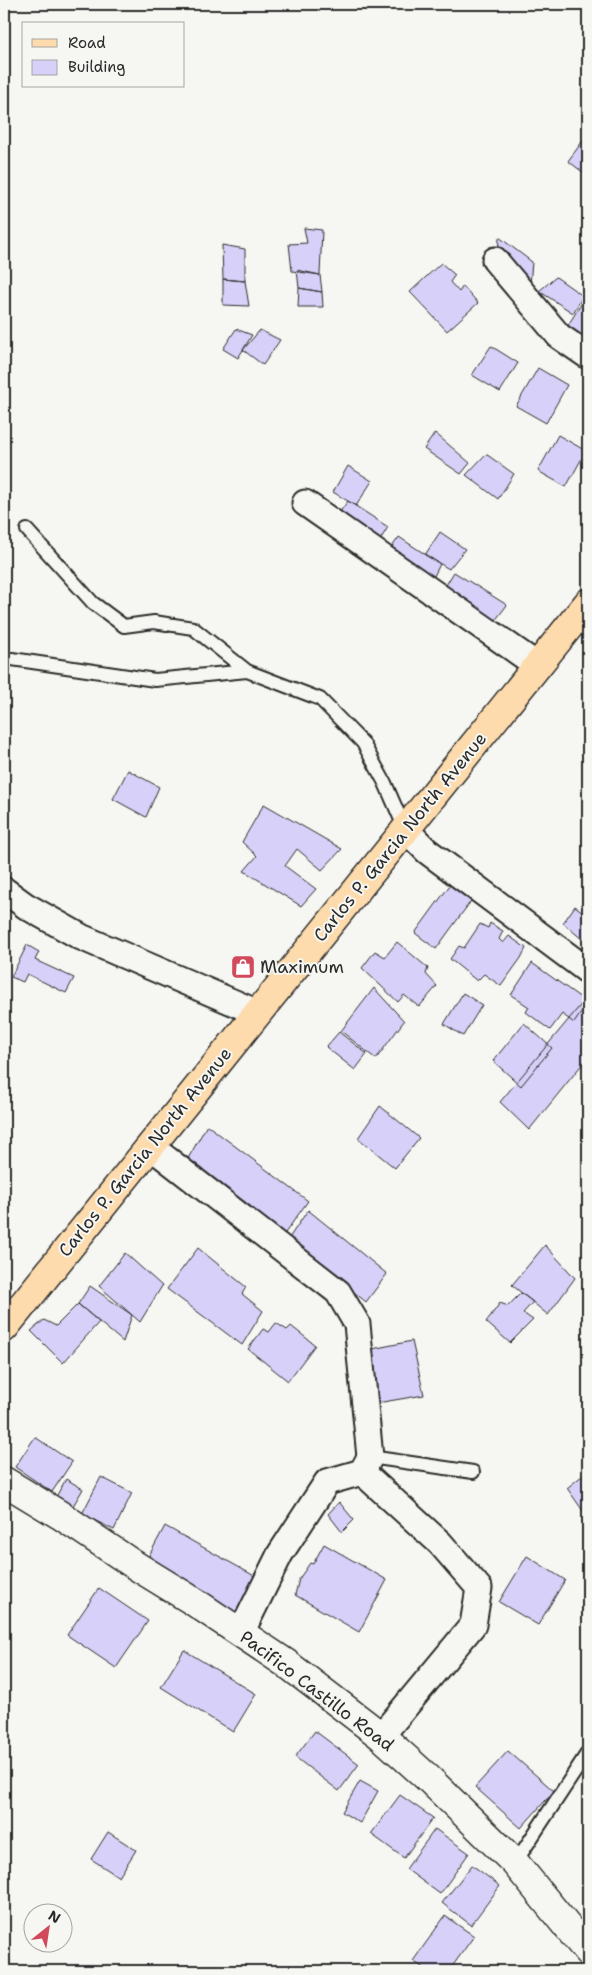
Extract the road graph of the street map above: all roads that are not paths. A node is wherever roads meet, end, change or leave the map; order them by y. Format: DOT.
graph roads {
  1 [pos="495,260"];
  2 [pos="588,356"];
  3 [pos="305,503"];
  4 [pos="27,530"];
  5 [pos="588,603"];
  6 [pos="12,659"];
  7 [pos="538,666"];
  8 [pos="247,671"];
  9 [pos="405,830"];
  10 [pos="4,890"];
  11 [pos="588,971"];
  12 [pos="258,1013"];
  13 [pos="150,1146"];
  14 [pos="6,1319"];
  15 [pos="366,1465"];
  16 [pos="473,1472"];
  17 [pos="4,1480"];
  18 [pos="241,1633"];
  19 [pos="382,1736"];
  20 [pos="588,1752"];
  21 [pos="515,1863"];
  22 [pos="588,1952"];
  1 -- 2 [label="street"];
  3 -- 7 [label="street"];
  4 -- 8 [label="lane"];
  5 -- 7 [label="main road, Carlos P. Garcia North Avenue"];
  6 -- 8 [label="lane"];
  7 -- 9 [label="main road, Carlos P. Garcia North Avenue"];
  8 -- 9 [label="lane"];
  9 -- 11 [label="street"];
  9 -- 12 [label="main road, Carlos P. Garcia North Avenue"];
  10 -- 12 [label="street"];
  12 -- 13 [label="main road, Carlos P. Garcia North Avenue"];
  13 -- 14 [label="main road, Carlos P. Garcia North Avenue"];
  13 -- 15 [label="street"];
  15 -- 16 [label="lane"];
  15 -- 18 [label="street"];
  15 -- 19 [label="street"];
  17 -- 18 [label="main road, Pacifico Castillo Road"];
  18 -- 19 [label="main road, Pacifico Castillo Road"];
  19 -- 21 [label="main road, Pacifico Castillo Road"];
  20 -- 21 [label="lane"];
  21 -- 22 [label="main road, Pacifico Castillo Road"];
}
